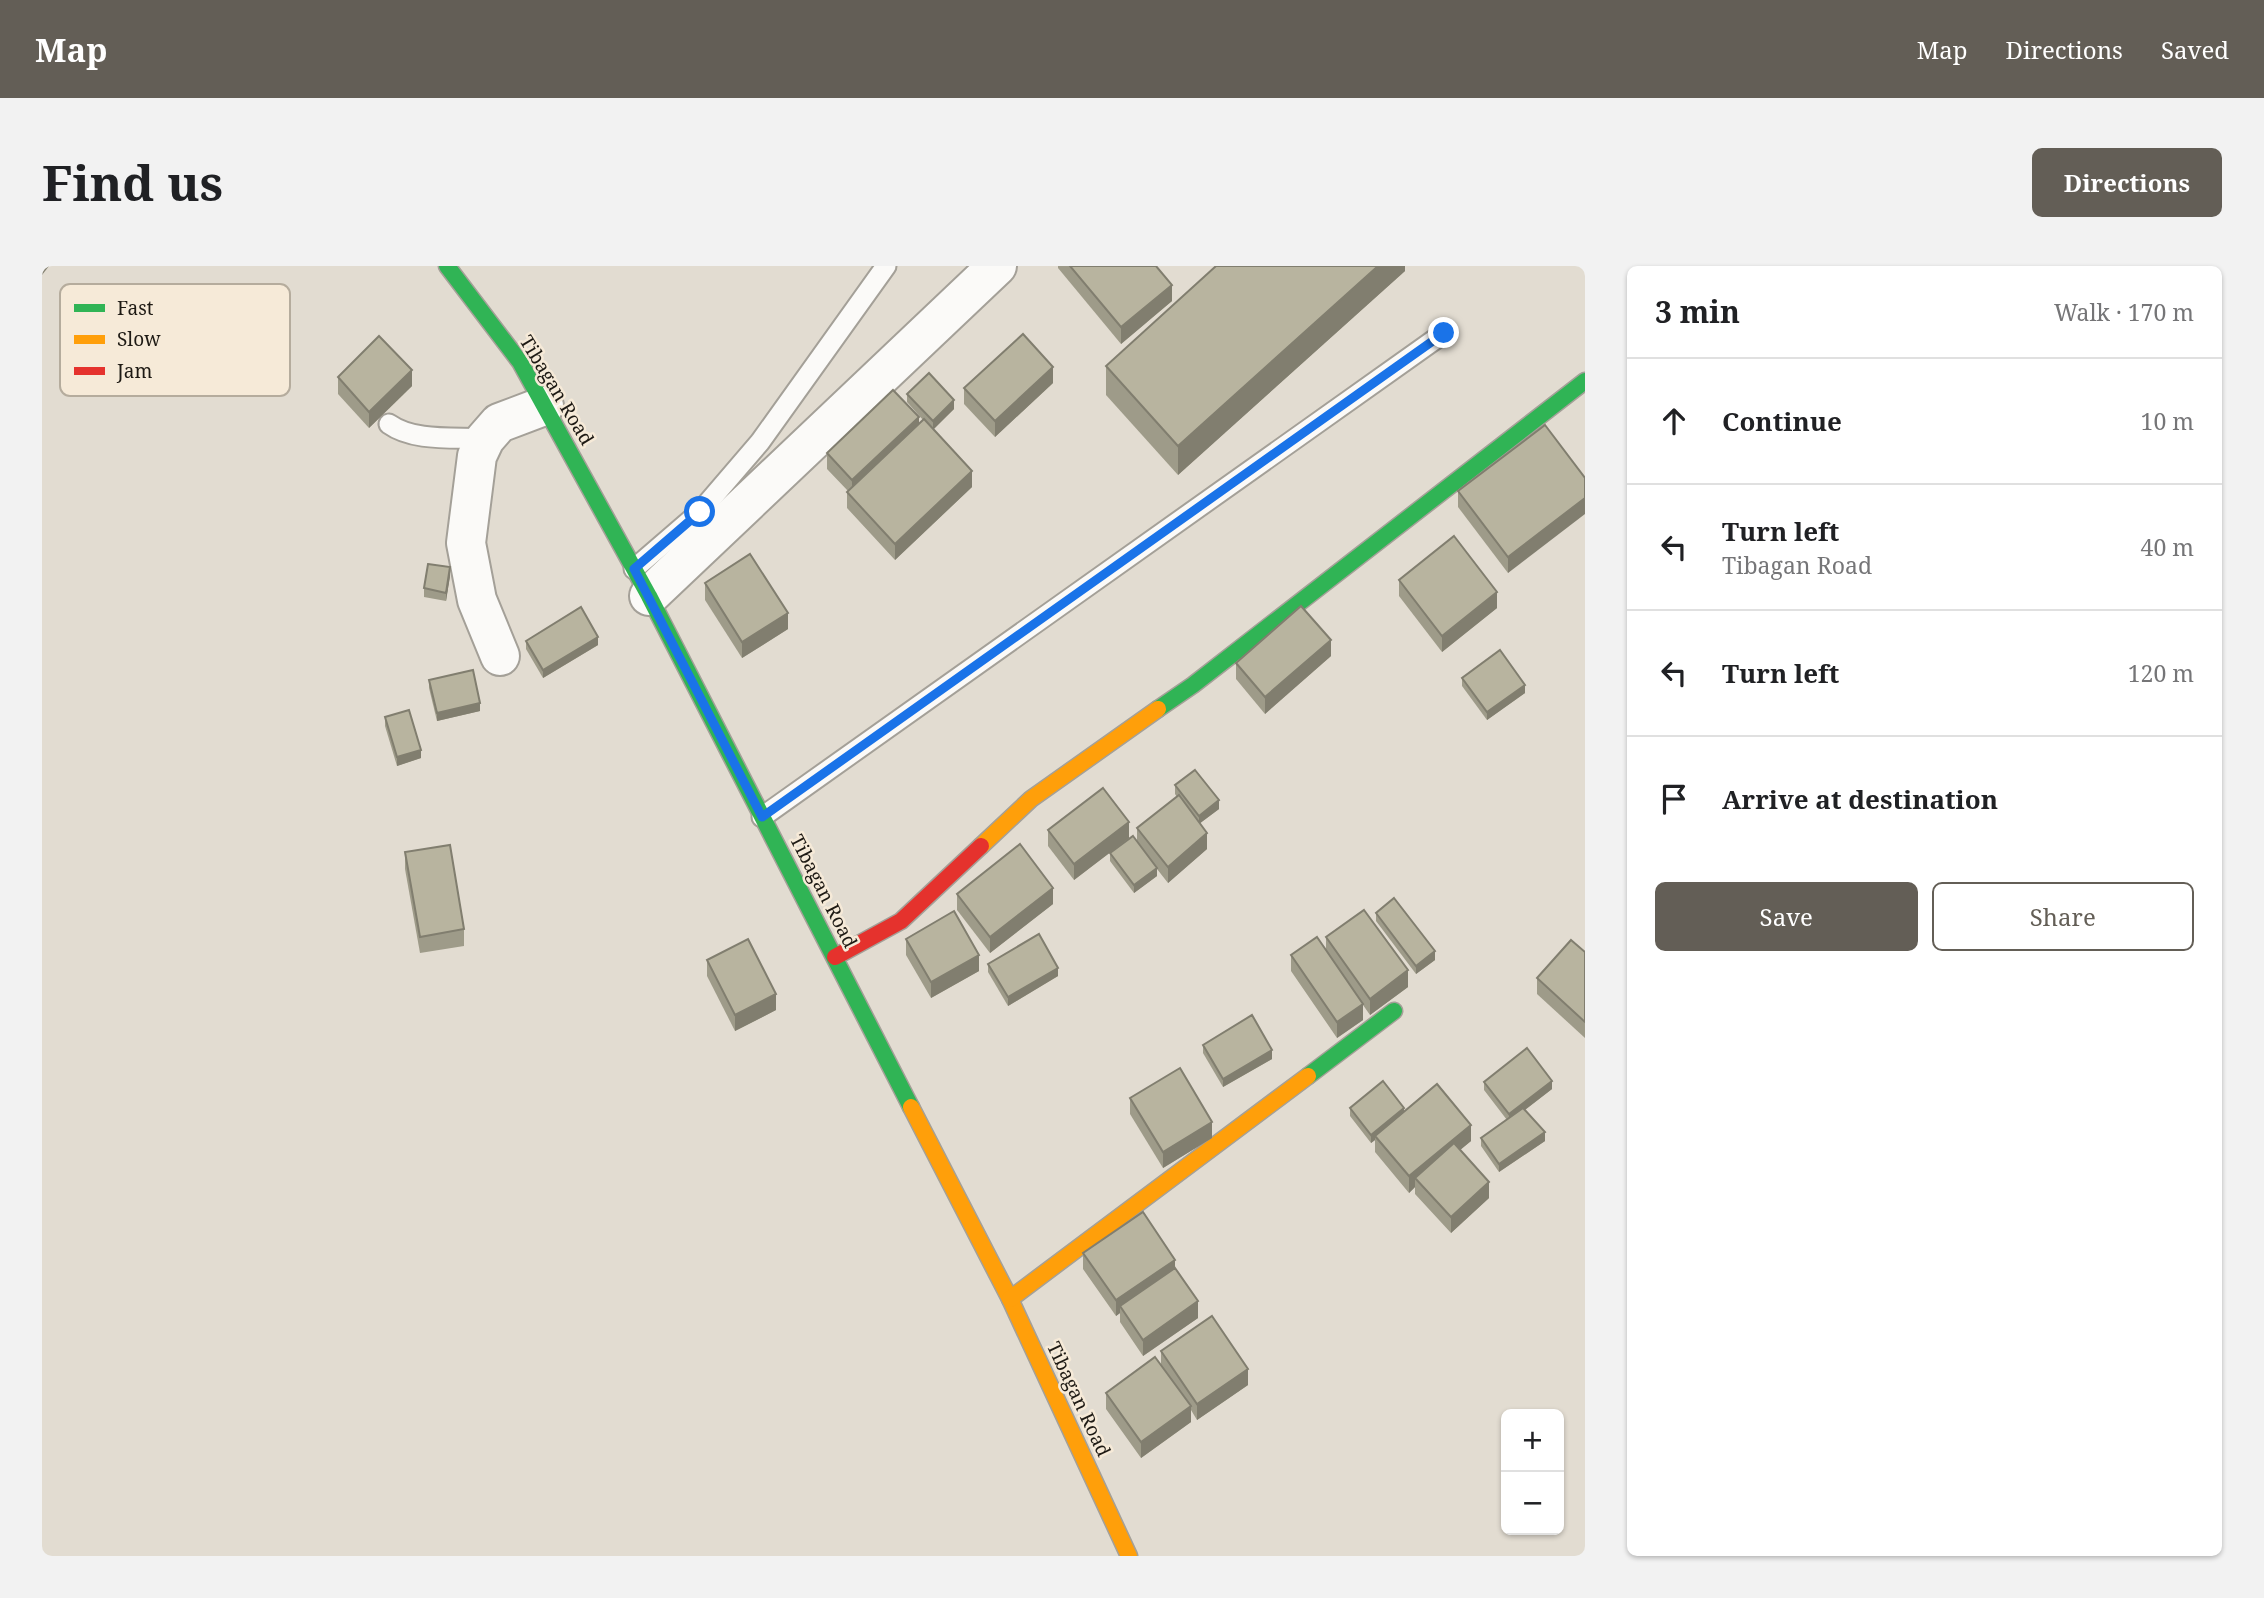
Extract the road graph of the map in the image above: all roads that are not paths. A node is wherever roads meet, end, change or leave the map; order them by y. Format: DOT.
graph roads {
  1 [pos="447,266"];
  2 [pos="886,266"];
  3 [pos="997,266"];
  4 [pos="1444,333"];
  5 [pos="1585,382"];
  6 [pos="544,406"];
  7 [pos="389,424"];
  8 [pos="485,439"];
  9 [pos="641,582"];
  10 [pos="500,656"];
  11 [pos="762,817"];
  12 [pos="835,957"];
  13 [pos="1394,1011"];
  14 [pos="1010,1299"];
  15 [pos="1129,1556"];
  1 -- 6 [label="main road, Tibagan Road"];
  2 -- 9 [label="lane"];
  3 -- 9 [label="street"];
  4 -- 11 [label="lane"];
  5 -- 12 [label="main road"];
  6 -- 8 [label="street"];
  6 -- 9 [label="main road, Tibagan Road"];
  7 -- 8 [label="lane"];
  8 -- 10 [label="street"];
  9 -- 11 [label="main road, Tibagan Road"];
  11 -- 12 [label="main road, Tibagan Road"];
  12 -- 14 [label="main road, Tibagan Road"];
  13 -- 14 [label="main road"];
  14 -- 15 [label="main road, Tibagan Road"];
}
